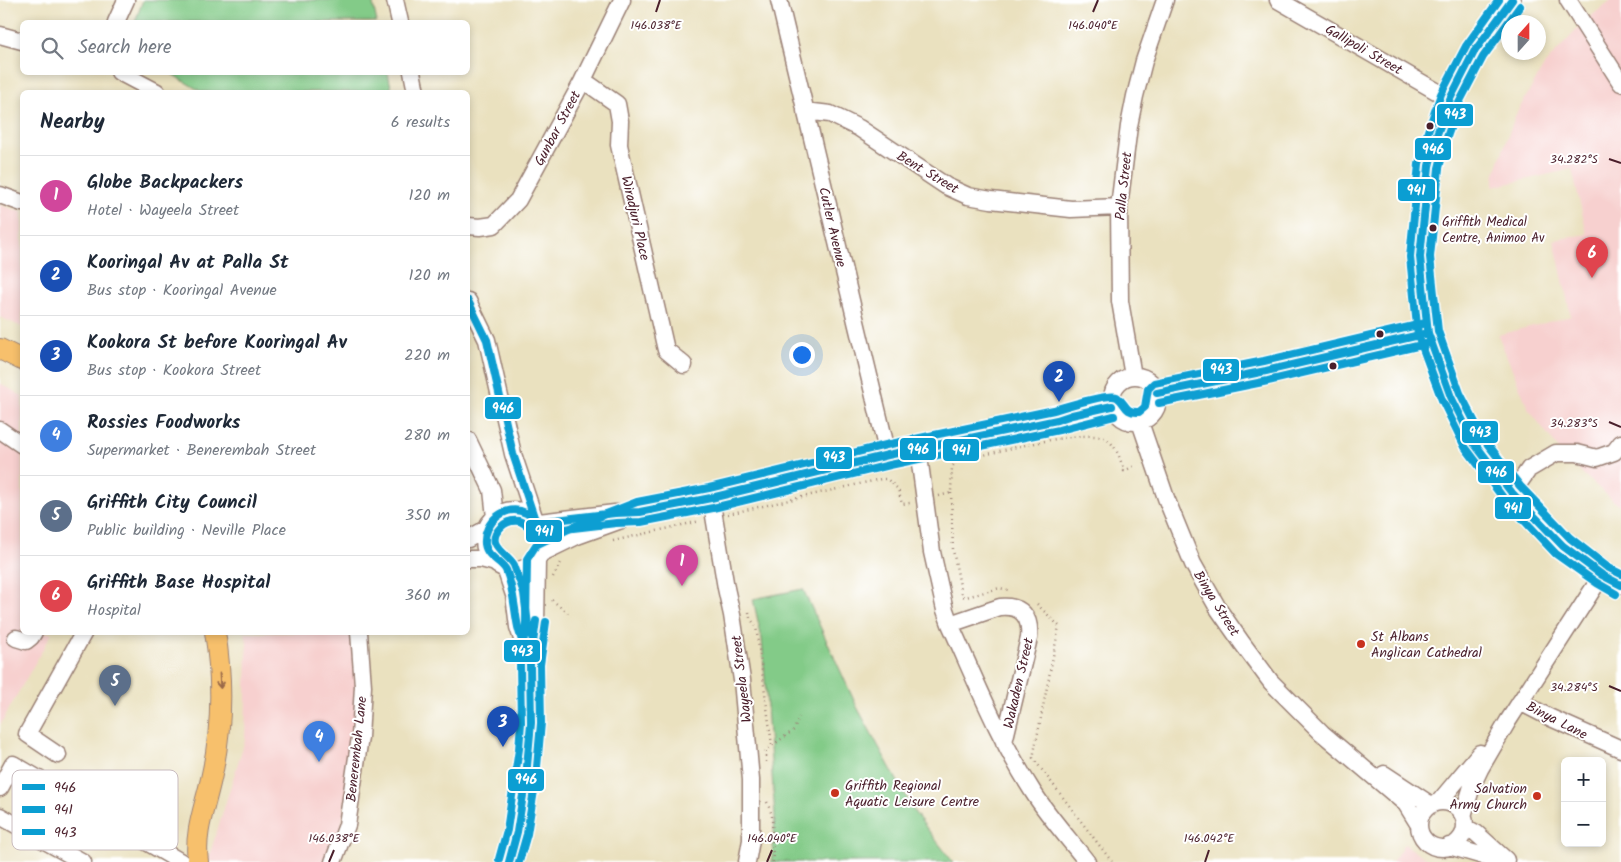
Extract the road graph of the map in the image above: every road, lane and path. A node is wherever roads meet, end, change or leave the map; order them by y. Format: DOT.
graph roads {
  1 [pos="126,0"];
  2 [pos="395,0"];
  3 [pos="622,0"];
  4 [pos="779,0"];
  5 [pos="1165,0"];
  6 [pos="1278,0"];
  7 [pos="1512,0"];
  8 [pos="1568,0"];
  9 [pos="117,20"];
  10 [pos="400,20"];
  11 [pos="0,35"];
  12 [pos="20,40"];
  13 [pos="125,75"];
  14 [pos="413,75"];
  15 [pos="582,82"];
  16 [pos="1621,83"];
  17 [pos="153,90"];
  18 [pos="416,90"];
  19 [pos="1450,98"];
  20 [pos="805,111"];
  21 [pos="0,194"];
  22 [pos="20,202"];
  23 [pos="1119,207"];
  24 [pos="470,226"];
  25 [pos="470,305"];
  26 [pos="1428,333"];
  27 [pos="0,349"];
  28 [pos="20,359"];
  29 [pos="684,365"];
  30 [pos="1133,376"];
  31 [pos="1157,393"];
  32 [pos="1112,406"];
  33 [pos="1140,422"];
  34 [pos="1074,428"];
  35 [pos="0,430"];
  36 [pos="1077,437"];
  37 [pos="1621,443"];
  38 [pos="20,444"];
  39 [pos="470,444"];
  40 [pos="918,449"];
  41 [pos="888,455"];
  42 [pos="1137,465"];
  43 [pos="951,493"];
  44 [pos="1512,493"];
  45 [pos="711,498"];
  46 [pos="924,499"];
  47 [pos="640,512"];
  48 [pos="730,513"];
  49 [pos="721,519"];
  50 [pos="536,520"];
  51 [pos="491,523"];
  52 [pos="470,538"];
  53 [pos="605,543"];
  54 [pos="539,557"];
  55 [pos="566,557"];
  56 [pos="470,559"];
  57 [pos="500,566"];
  58 [pos="1602,575"];
  59 [pos="552,579"];
  60 [pos="1621,585"];
  61 [pos="1000,588"];
  62 [pos="551,598"];
  63 [pos="748,609"];
  64 [pos="568,613"];
  65 [pos="950,624"];
  66 [pos="1059,626"];
  67 [pos="32,635"];
  68 [pos="82,635"];
  69 [pos="216,635"];
  70 [pos="359,635"];
  71 [pos="16,638"];
  72 [pos="530,664"];
  73 [pos="1520,702"];
  74 [pos="799,717"];
  75 [pos="1508,720"];
  76 [pos="1004,742"];
  77 [pos="772,745"];
  78 [pos="1621,749"];
  79 [pos="1345,752"];
  80 [pos="58,756"];
  81 [pos="766,767"];
  82 [pos="23,770"];
  83 [pos="0,788"];
  84 [pos="766,801"];
  85 [pos="1435,803"];
  86 [pos="0,816"];
  87 [pos="1464,821"];
  88 [pos="12,823"];
  89 [pos="1419,825"];
  90 [pos="1449,846"];
  91 [pos="61,850"];
  92 [pos="160,850"];
  93 [pos="83,862"];
  94 [pos="181,862"];
  95 [pos="198,862"];
  96 [pos="333,862"];
  97 [pos="509,862"];
  98 [pos="747,862"];
  99 [pos="773,862"];
  100 [pos="1087,862"];
  101 [pos="1112,862"];
  102 [pos="1504,862"];
  103 [pos="1508,862"];
  1 -- 9 [label="street"];
  2 -- 10 [label="street"];
  3 -- 15 [label="street, Gunbar Street"];
  4 -- 20 [label="street, Cutler Avenue"];
  5 -- 23 [label="street, Palla Street"];
  6 -- 19 [label="street, Gallipoli Street"];
  7 -- 19 [label="street"];
  8 -- 16 [label="street"];
  11 -- 12 [label="street"];
  13 -- 17 [label="street"];
  14 -- 18 [label="street"];
  15 -- 24 [label="street, Gunbar Street"];
  15 -- 29 [label="street, Wiradjuri Place"];
  19 -- 26 [label="street"];
  20 -- 23 [label="street, Bent Street"];
  20 -- 41 [label="street, Cutler Avenue"];
  21 -- 22 [label="street"];
  23 -- 30 [label="street, Palla Street"];
  25 -- 50 [label="street"];
  26 -- 31 [label="street"];
  26 -- 44 [label="street"];
  27 -- 28 [label="main road"];
  30 -- 31 [label="street"];
  30 -- 32 [label="street"];
  31 -- 33 [label="street"];
  32 -- 33 [label="street"];
  32 -- 40 [label="street"];
  33 -- 79 [label="street, Binya Street"];
  34 -- 36 [label="path"];
  35 -- 38 [label="street"];
  36 -- 42 [label="path"];
  36 -- 43 [label="path"];
  37 -- 44 [label="street"];
  39 -- 51 [label="street"];
  40 -- 41 [label="street"];
  40 -- 46 [label="street, Wakaden Street"];
  41 -- 45 [label="street"];
  43 -- 46 [label="path"];
  43 -- 61 [label="path"];
  44 -- 58 [label="street"];
  45 -- 47 [label="street"];
  45 -- 49 [label="street, Wayeela Street"];
  46 -- 48 [label="path"];
  46 -- 65 [label="street, Wakaden Street"];
  47 -- 50 [label="street"];
  47 -- 54 [label="street"];
  48 -- 49 [label="path"];
  48 -- 49 [label="path"];
  49 -- 53 [label="path"];
  49 -- 98 [label="street, Wayeela Street"];
  50 -- 51 [label="street"];
  50 -- 54 [label="street"];
  51 -- 52 [label="street"];
  51 -- 57 [label="street"];
  54 -- 57 [label="street"];
  54 -- 72 [label="street"];
  55 -- 59 [label="path"];
  56 -- 57 [label="street"];
  57 -- 72 [label="street"];
  58 -- 60 [label="street"];
  58 -- 73 [label="street"];
  62 -- 64 [label="path"];
  63 -- 77 [label="path"];
  65 -- 76 [label="street, Wakaden Street"];
  65 -- 76 [label="street, Wakaden Street"];
  66 -- 101 [label="path"];
  67 -- 71 [label="street"];
  68 -- 80 [label="street"];
  69 -- 95 [label="main road, one-way"];
  70 -- 96 [label="street, Benerembah Lane"];
  72 -- 97 [label="street"];
  73 -- 75 [label="street"];
  73 -- 78 [label="street, Binya Lane"];
  74 -- 77 [label="path"];
  75 -- 85 [label="street"];
  75 -- 87 [label="street"];
  76 -- 100 [label="street, Wakaden Street"];
  77 -- 81 [label="path"];
  79 -- 85 [label="street, Binya Street"];
  79 -- 89 [label="street, Binya Street"];
  82 -- 83 [label="street"];
  84 -- 99 [label="path"];
  85 -- 87 [label="street"];
  85 -- 89 [label="street"];
  86 -- 88 [label="street"];
  87 -- 90 [label="street"];
  87 -- 103 [label="street"];
  89 -- 90 [label="street"];
  90 -- 102 [label="street"];
  91 -- 93 [label="street"];
  92 -- 94 [label="street"];
}
